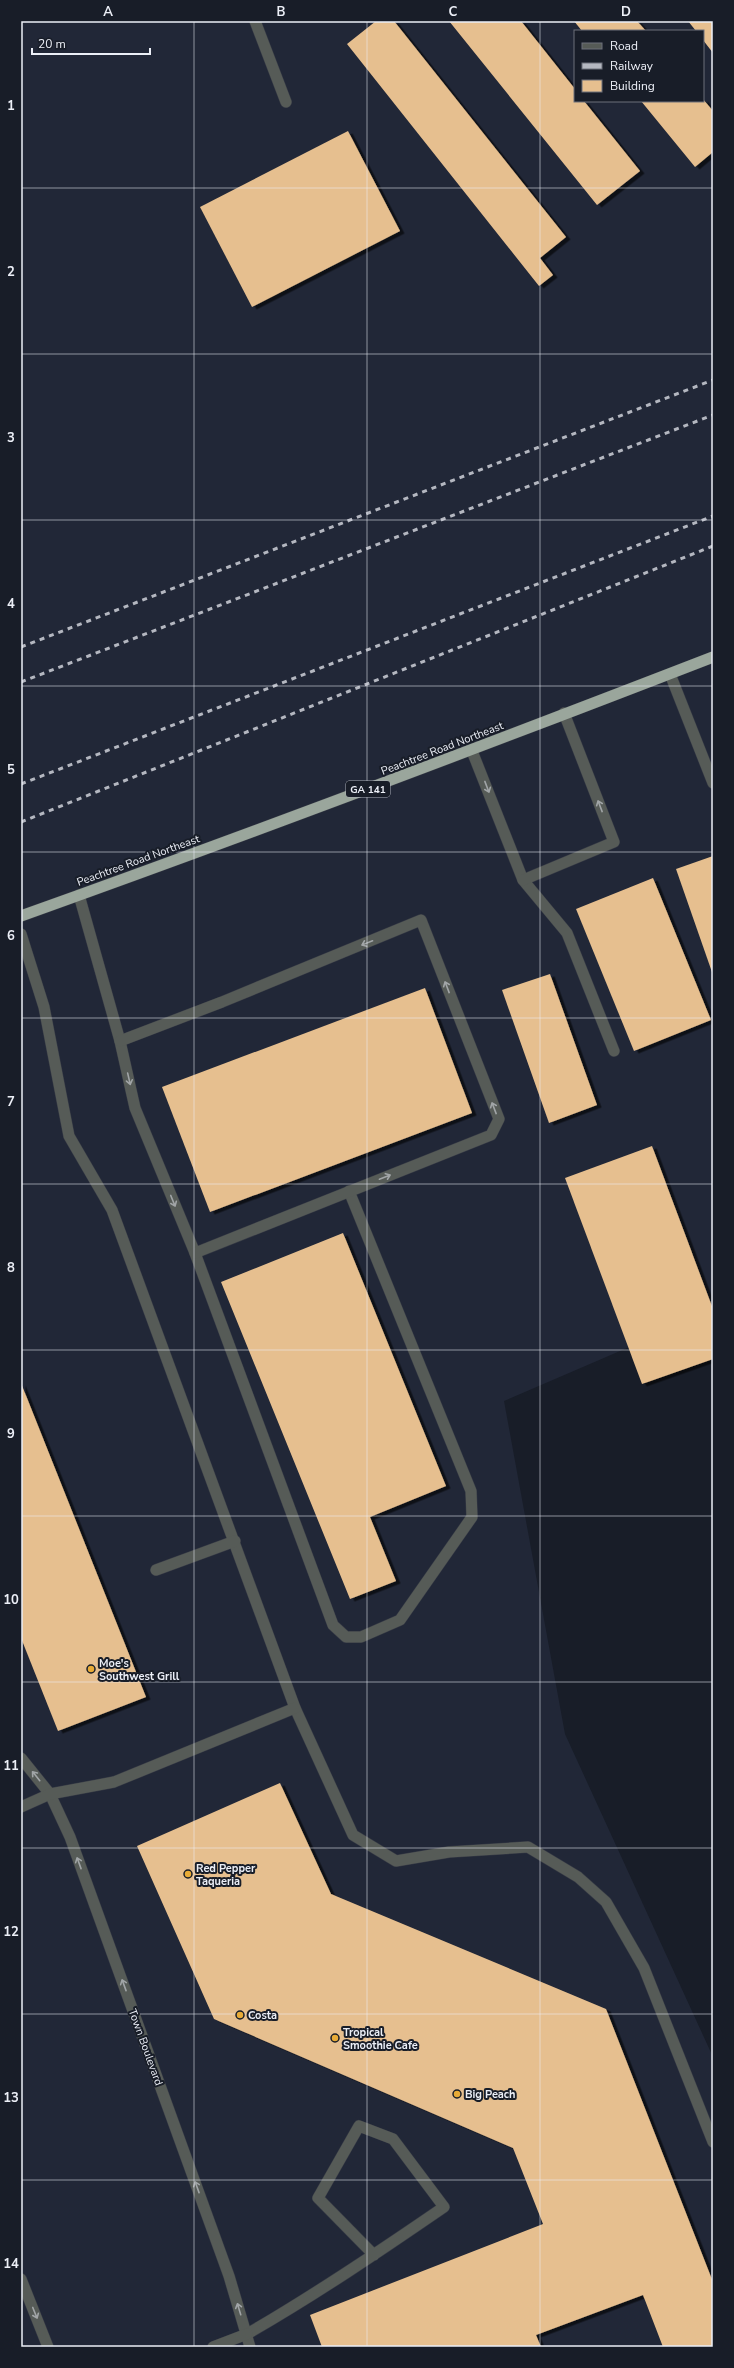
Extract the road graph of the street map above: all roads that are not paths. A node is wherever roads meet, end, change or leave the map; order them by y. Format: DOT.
graph roads {
  1 [pos="255,21"];
  2 [pos="286,102"];
  3 [pos="713,658"];
  4 [pos="670,674"];
  5 [pos="564,713"];
  6 [pos="472,751"];
  7 [pos="713,782"];
  8 [pos="523,880"];
  9 [pos="79,895"];
  10 [pos="21,916"];
  11 [pos="21,934"];
  12 [pos="120,1041"];
  13 [pos="614,1051"];
  14 [pos="349,1191"];
  15 [pos="195,1253"];
  16 [pos="235,1541"];
  17 [pos="156,1570"];
  18 [pos="295,1708"];
  19 [pos="21,1758"];
  20 [pos="50,1794"];
  21 [pos="21,1807"];
  22 [pos="713,2142"];
  23 [pos="374,2255"];
  24 [pos="21,2279"];
  25 [pos="247,2334"];
  26 [pos="48,2347"];
  27 [pos="212,2347"];
  28 [pos="250,2347"];
  1 -- 2 [label="street"];
  3 -- 4 [label="highway, Peachtree Road Northeast / GA 141"];
  4 -- 5 [label="highway, Peachtree Road Northeast / GA 141"];
  4 -- 7 [label="street"];
  5 -- 6 [label="highway, Peachtree Road Northeast / GA 141"];
  8 -- 5 [label="street, one-way"];
  6 -- 8 [label="street, one-way"];
  6 -- 9 [label="highway, Peachtree Road Northeast / GA 141"];
  8 -- 13 [label="street"];
  9 -- 10 [label="highway, Peachtree Road Northeast / GA 141"];
  9 -- 12 [label="street"];
  11 -- 16 [label="street"];
  14 -- 12 [label="street, one-way"];
  12 -- 15 [label="street, one-way"];
  14 -- 15 [label="street"];
  14 -- 15 [label="street"];
  16 -- 17 [label="street"];
  16 -- 18 [label="street"];
  18 -- 20 [label="street"];
  18 -- 22 [label="street"];
  20 -- 19 [label="street, Town Boulevard, one-way"];
  20 -- 21 [label="street"];
  25 -- 20 [label="street, Town Boulevard, one-way"];
  23 -- 23 [label="street"];
  23 -- 25 [label="street"];
  24 -- 26 [label="street, one-way"];
  25 -- 27 [label="street"];
  25 -- 28 [label="street, Town Boulevard"];
}
